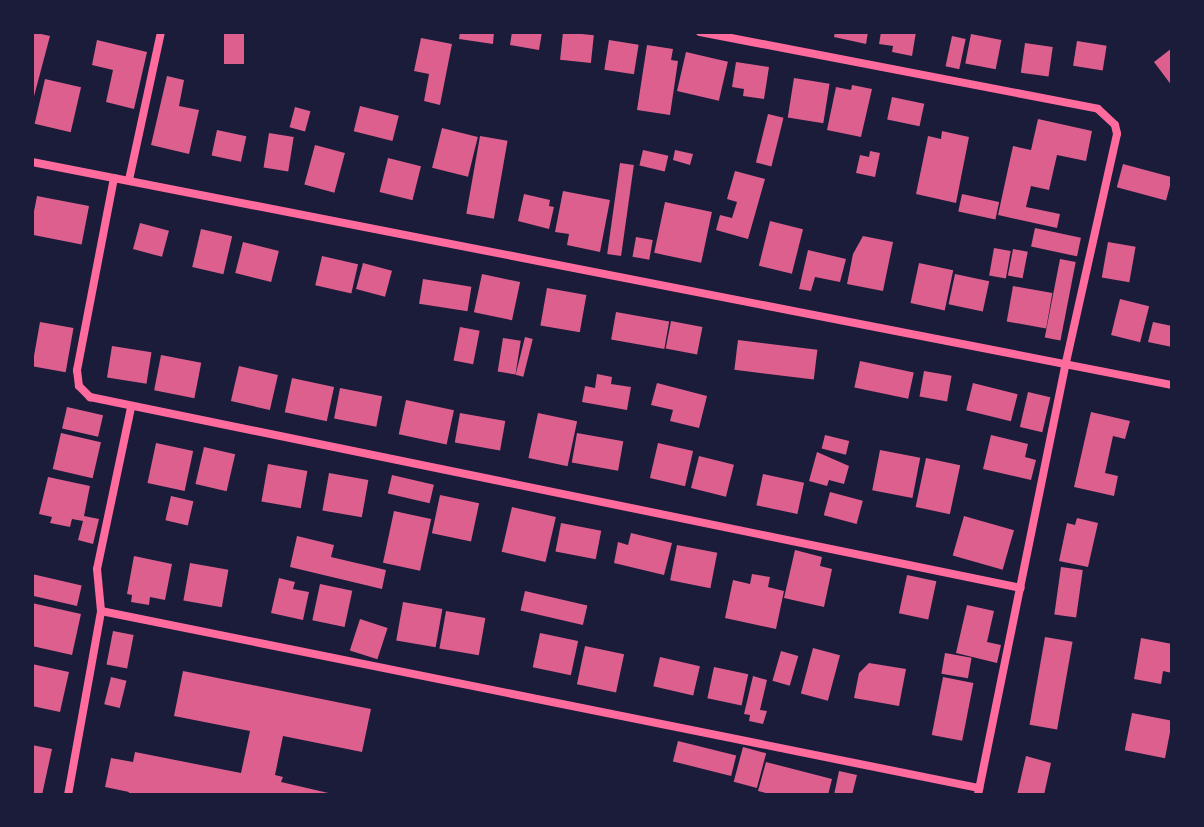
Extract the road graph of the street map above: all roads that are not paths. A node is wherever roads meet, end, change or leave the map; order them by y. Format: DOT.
graph roads {
  1 [pos="161,32"];
  2 [pos="700,32"];
  3 [pos="32,162"];
  4 [pos="114,178"];
  5 [pos="129,180"];
  6 [pos="1066,362"];
  7 [pos="1172,385"];
  8 [pos="131,407"];
  9 [pos="1021,588"];
  10 [pos="101,611"];
  11 [pos="979,792"];
  12 [pos="68,795"];
  1 -- 5 [label="street"];
  2 -- 6 [label="street"];
  3 -- 4 [label="street"];
  4 -- 5 [label="street"];
  4 -- 8 [label="street"];
  5 -- 6 [label="street"];
  6 -- 7 [label="street"];
  6 -- 9 [label="street"];
  8 -- 9 [label="street"];
  8 -- 10 [label="street"];
  9 -- 11 [label="street"];
  10 -- 11 [label="street"];
  10 -- 12 [label="street"];
}
